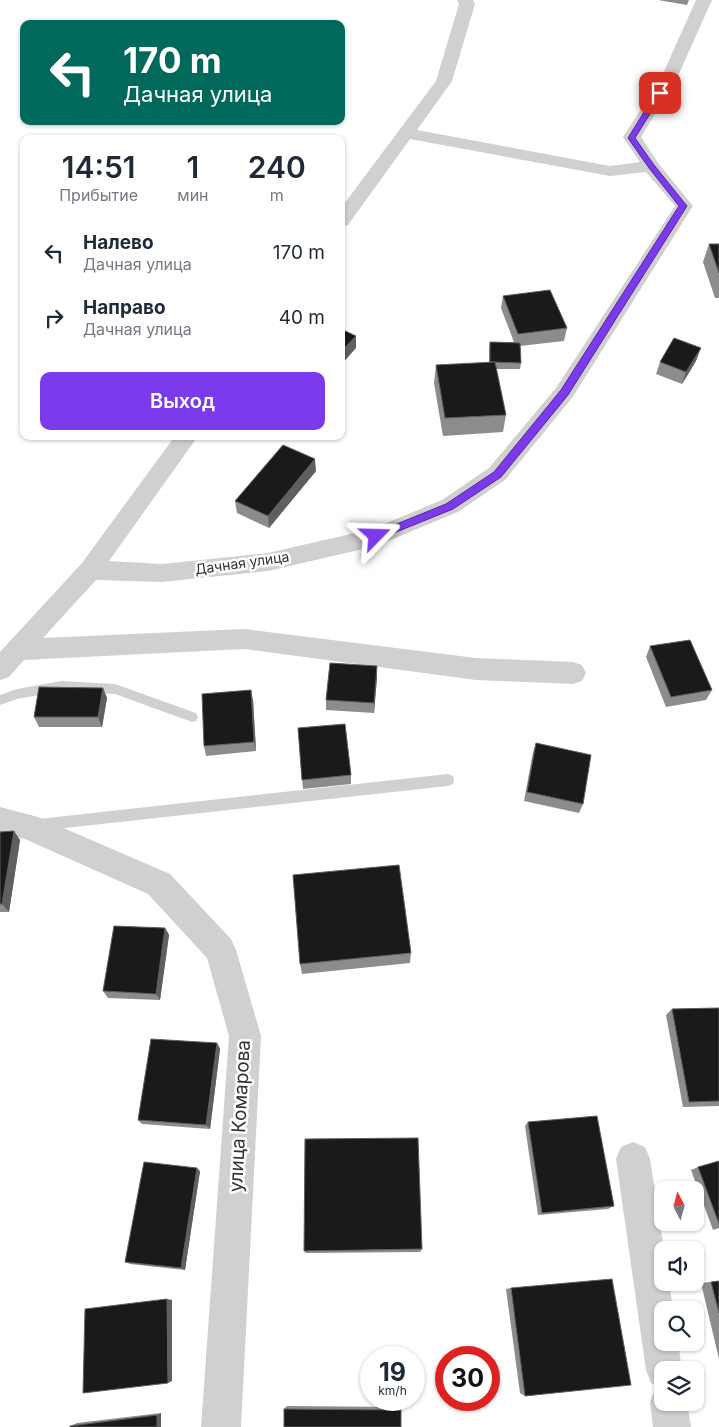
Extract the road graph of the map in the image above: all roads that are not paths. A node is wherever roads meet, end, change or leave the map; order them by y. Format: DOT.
graph roads {
  1 [pos="466,0"];
  2 [pos="704,0"];
  3 [pos="405,133"];
  4 [pos="651,166"];
  5 [pos="345,216"];
  6 [pos="183,440"];
  7 [pos="90,570"];
  8 [pos="16,650"];
  9 [pos="0,669"];
  10 [pos="573,673"];
  11 [pos="0,700"];
  12 [pos="192,717"];
  13 [pos="448,780"];
  14 [pos="14,823"];
  15 [pos="633,1160"];
  16 [pos="663,1361"];
  17 [pos="669,1411"];
  18 [pos="221,1427"];
  19 [pos="672,1427"];
  1 -- 3 [label="street"];
  2 -- 4 [label="street, Дачная улица"];
  3 -- 4 [label="street"];
  3 -- 5 [label="street"];
  4 -- 7 [label="street, Дачная улица"];
  6 -- 7 [label="street"];
  7 -- 8 [label="street"];
  8 -- 9 [label="street"];
  8 -- 10 [label="street"];
  11 -- 12 [label="lane"];
  13 -- 14 [label="lane"];
  14 -- 18 [label="street, улица Комарова"];
  15 -- 16 [label="street"];
  17 -- 19 [label="street"];
}
